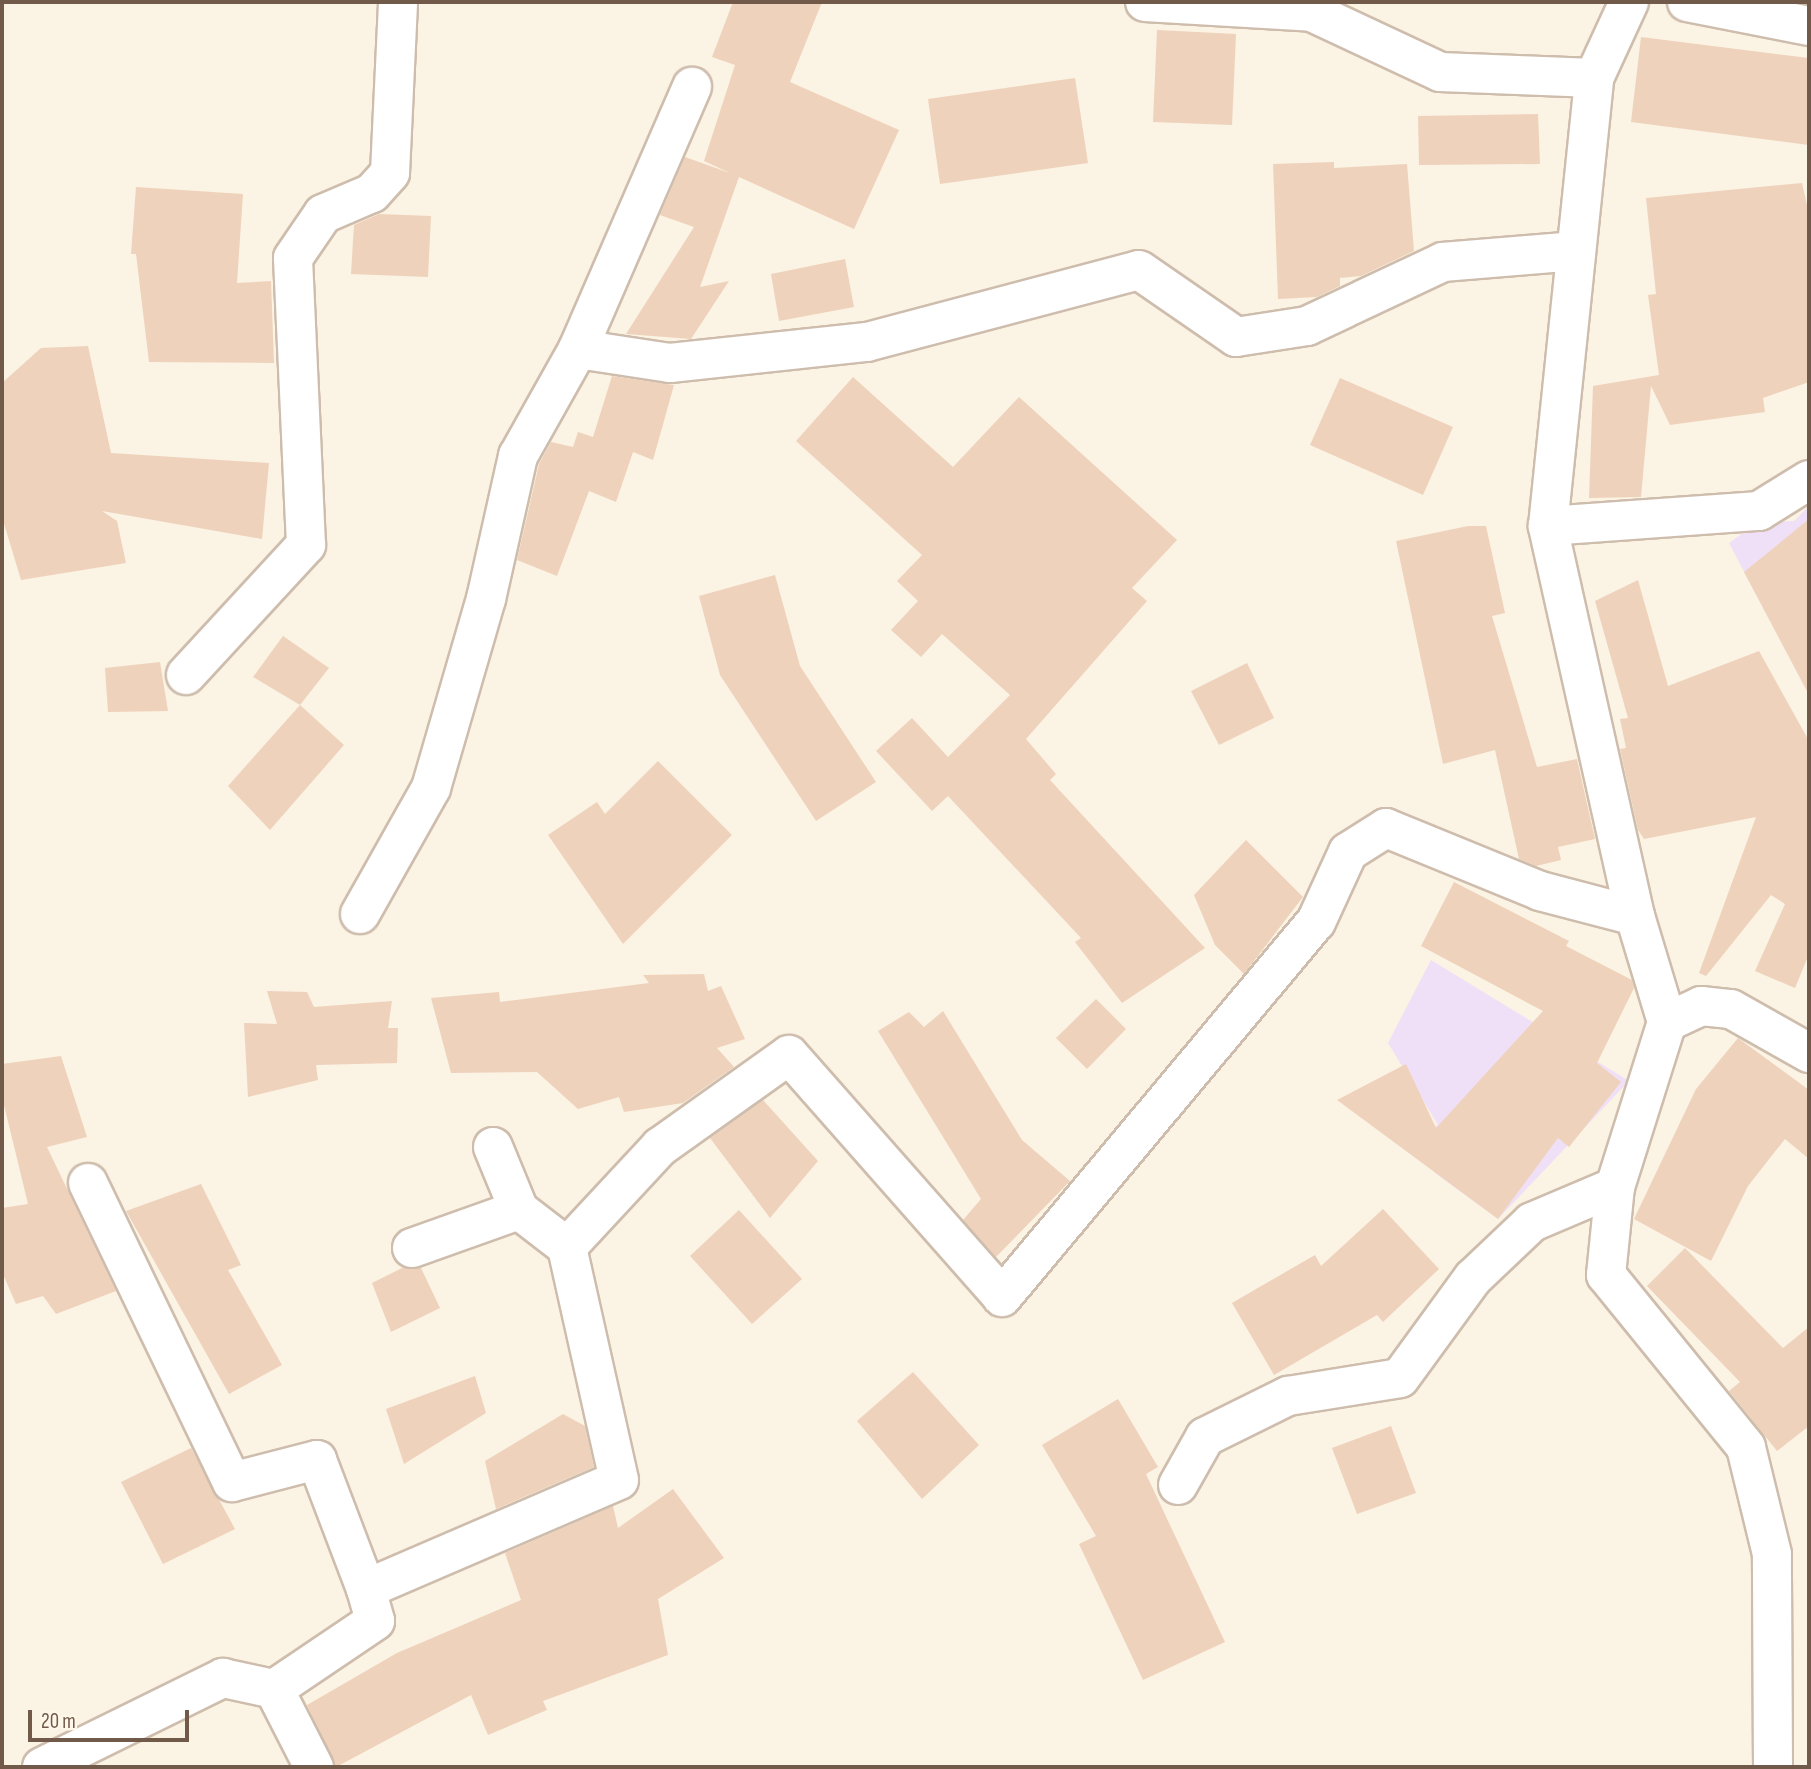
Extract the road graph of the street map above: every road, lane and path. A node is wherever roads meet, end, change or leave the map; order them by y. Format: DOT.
graph roads {
  1 [pos="398,2"];
  2 [pos="1144,2"];
  3 [pos="1629,2"];
  4 [pos="1687,2"];
  5 [pos="1809,26"];
  6 [pos="1594,78"];
  7 [pos="692,87"];
  8 [pos="1576,251"];
  9 [pos="578,349"];
  10 [pos="1809,480"];
  11 [pos="1548,526"];
  12 [pos="186,675"];
  13 [pos="360,915"];
  14 [pos="1635,916"];
  15 [pos="1667,1022"];
  16 [pos="1809,1054"];
  17 [pos="493,1147"];
  18 [pos="88,1183"];
  19 [pos="1615,1186"];
  20 [pos="519,1210"];
  21 [pos="567,1247"];
  22 [pos="412,1248"];
  23 [pos="1178,1485"];
  24 [pos="366,1589"];
  25 [pos="274,1689"];
  26 [pos="42,1767"];
  27 [pos="314,1767"];
  28 [pos="1773,1767"];
  1 -- 12 [label="street"];
  2 -- 6 [label="street"];
  3 -- 6 [label="street"];
  4 -- 5 [label="street"];
  6 -- 8 [label="street"];
  7 -- 9 [label="street"];
  8 -- 9 [label="street"];
  8 -- 11 [label="street"];
  9 -- 13 [label="street"];
  10 -- 11 [label="street"];
  11 -- 14 [label="street"];
  14 -- 15 [label="street"];
  14 -- 21 [label="street"];
  15 -- 16 [label="street"];
  15 -- 19 [label="street"];
  17 -- 20 [label="street"];
  18 -- 24 [label="street"];
  19 -- 23 [label="street"];
  19 -- 28 [label="street"];
  20 -- 21 [label="street"];
  20 -- 22 [label="street"];
  21 -- 24 [label="street"];
  24 -- 25 [label="street"];
  25 -- 26 [label="street"];
  25 -- 27 [label="street"];
}
